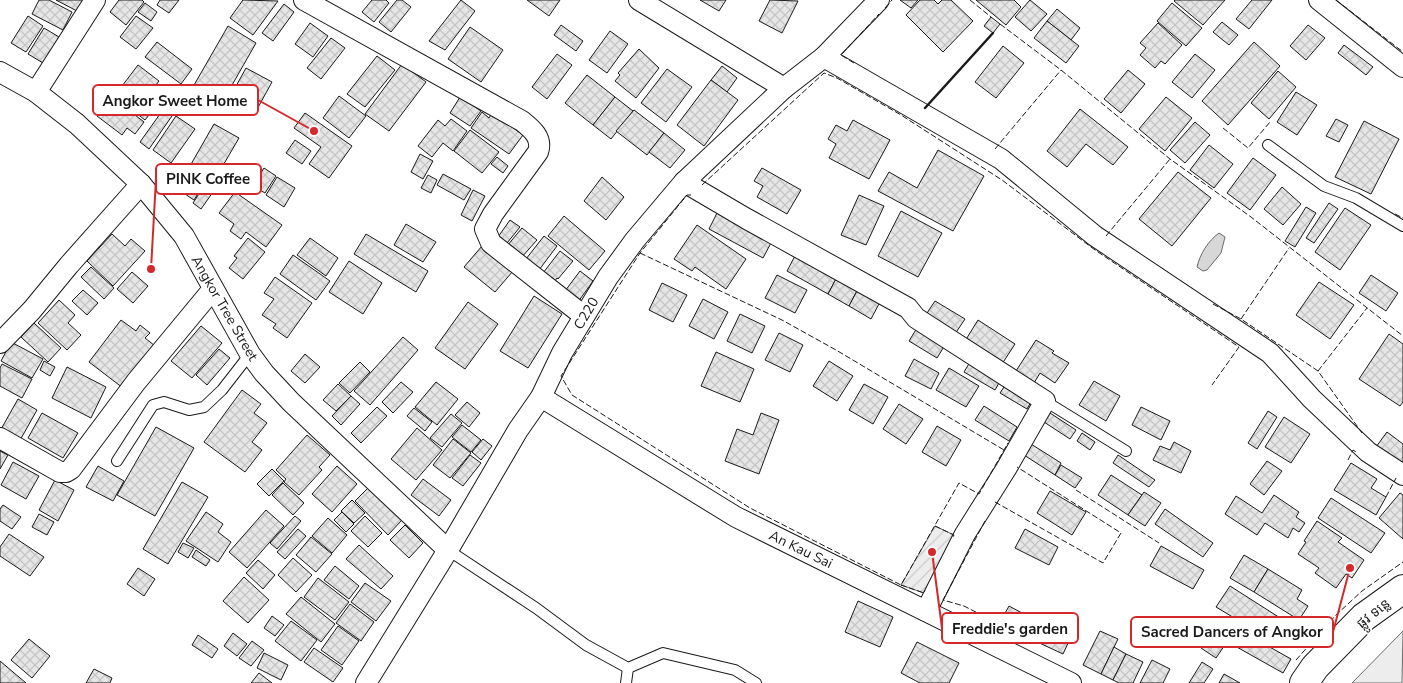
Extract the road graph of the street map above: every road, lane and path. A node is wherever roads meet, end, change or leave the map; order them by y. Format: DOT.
graph roads {
  1 [pos="95,0"];
  2 [pos="304,0"];
  3 [pos="639,0"];
  4 [pos="879,0"];
  5 [pos="1319,0"];
  6 [pos="824,56"];
  7 [pos="1403,67"];
  8 [pos="0,72"];
  9 [pos="784,88"];
  10 [pos="36,92"];
  11 [pos="1268,145"];
  12 [pos="684,182"];
  13 [pos="141,184"];
  14 [pos="1403,226"];
  15 [pos="213,289"];
  16 [pos="584,316"];
  17 [pos="0,343"];
  18 [pos="250,354"];
  19 [pos="541,396"];
  20 [pos="1045,401"];
  21 [pos="0,438"];
  22 [pos="1126,452"];
  23 [pos="117,461"];
  24 [pos="1403,475"];
  25 [pos="448,550"];
  26 [pos="1403,589"];
  27 [pos="926,611"];
  28 [pos="628,668"];
  29 [pos="366,683"];
  30 [pos="626,683"];
  31 [pos="756,683"];
  32 [pos="1071,683"];
  33 [pos="1304,683"];
  1 -- 10 [label="street"];
  2 -- 16 [label="street"];
  3 -- 9 [label="street"];
  4 -- 6 [label="street, C220"];
  5 -- 7 [label="street"];
  6 -- 9 [label="street, C220"];
  6 -- 24 [label="street"];
  8 -- 10 [label="street, Angkor Tree Street"];
  9 -- 12 [label="street, C220"];
  10 -- 13 [label="street, Angkor Tree Street"];
  11 -- 14 [label="lane"];
  12 -- 16 [label="street, C220"];
  12 -- 20 [label="street"];
  13 -- 15 [label="street, Angkor Tree Street"];
  13 -- 17 [label="street"];
  15 -- 18 [label="street, Angkor Tree Street"];
  15 -- 21 [label="street"];
  16 -- 19 [label="street, C220"];
  18 -- 23 [label="lane"];
  18 -- 25 [label="street, Angkor Tree Street"];
  19 -- 25 [label="street, C220"];
  19 -- 27 [label="street, An Kau Sai"];
  20 -- 22 [label="lane"];
  20 -- 27 [label="street"];
  25 -- 28 [label="lane"];
  25 -- 29 [label="street, C220"];
  26 -- 33 [label="street, ផ្លូវ ទន្លេ"];
  27 -- 32 [label="street, An Kau Sai"];
  28 -- 30 [label="lane"];
  28 -- 31 [label="lane"];
}
